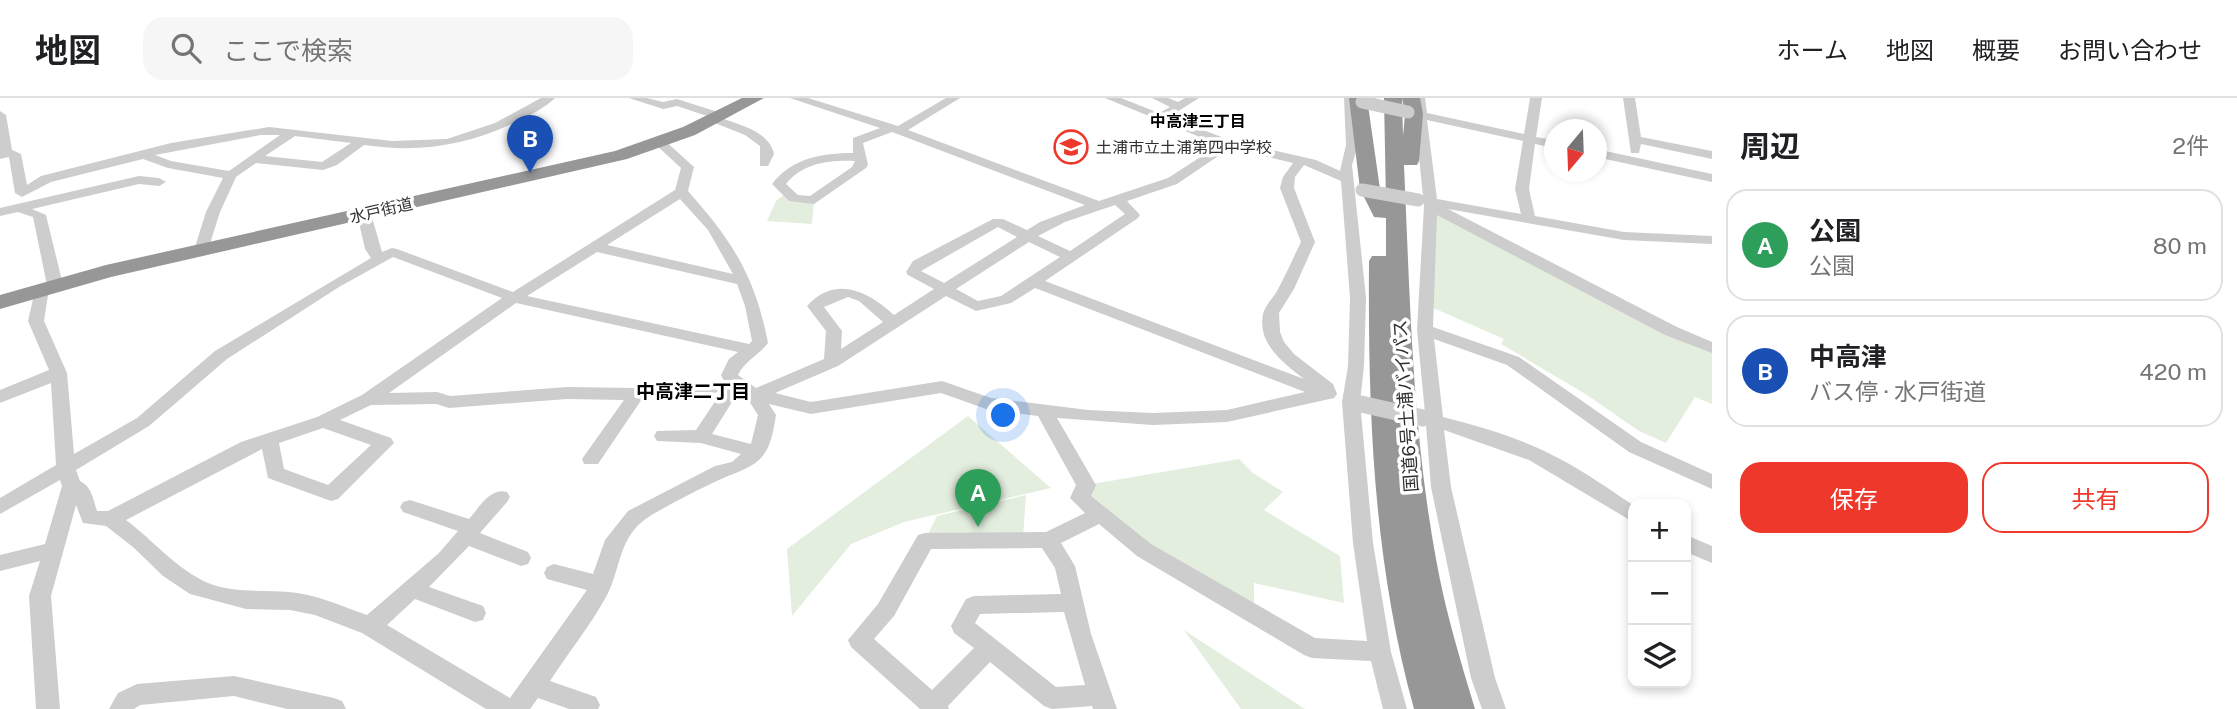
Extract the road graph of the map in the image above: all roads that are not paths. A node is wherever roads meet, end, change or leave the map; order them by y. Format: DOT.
graph roads {
  1 [pos="549,98"];
  2 [pos="635,98"];
  3 [pos="755,98"];
  4 [pos="796,98"];
  5 [pos="954,98"];
  6 [pos="1111,98"];
  7 [pos="1158,98"];
  8 [pos="1193,98"];
  9 [pos="1393,98"];
  10 [pos="1536,98"];
  11 [pos="1629,98"];
  12 [pos="1357,99"];
  13 [pos="1179,106"];
  14 [pos="1415,108"];
  15 [pos="0,115"];
  16 [pos="1160,117"];
  17 [pos="717,118"];
  18 [pos="893,129"];
  19 [pos="292,132"];
  20 [pos="328,137"];
  21 [pos="1529,138"];
  22 [pos="1634,139"];
  23 [pos="362,141"];
  24 [pos="1544,141"];
  25 [pos="659,142"];
  26 [pos="1228,144"];
  27 [pos="3,154"];
  28 [pos="144,155"];
  29 [pos="1607,155"];
  30 [pos="1712,155"];
  31 [pos="860,157"];
  32 [pos="253,159"];
  33 [pos="1301,161"];
  34 [pos="1635,161"];
  35 [pos="291,163"];
  36 [pos="764,163"];
  37 [pos="230,175"];
  38 [pos="1712,178"];
  39 [pos="159,182"];
  40 [pos="1352,186"];
  41 [pos="681,192"];
  42 [pos="21,200"];
  43 [pos="1119,201"];
  44 [pos="1426,203"];
  45 [pos="1097,205"];
  46 [pos="0,212"];
  47 [pos="364,214"];
  48 [pos="1529,219"];
  49 [pos="1389,222"];
  50 [pos="1028,236"];
  51 [pos="1712,240"];
  52 [pos="595,247"];
  53 [pos="201,250"];
  54 [pos="1072,257"];
  55 [pos="380,259"];
  56 [pos="740,280"];
  57 [pos="1034,282"];
  58 [pos="48,287"];
  59 [pos="942,289"];
  60 [pos="515,298"];
  61 [pos="0,302"];
  62 [pos="892,321"];
  63 [pos="1425,330"];
  64 [pos="1712,348"];
  65 [pos="754,350"];
  66 [pos="831,362"];
  67 [pos="59,373"];
  68 [pos="637,394"];
  69 [pos="750,394"];
  70 [pos="1328,394"];
  71 [pos="0,397"];
  72 [pos="368,399"];
  73 [pos="1356,403"];
  74 [pos="1044,411"];
  75 [pos="1429,420"];
  76 [pos="323,421"];
  77 [pos="663,436"];
  78 [pos="701,438"];
  79 [pos="269,439"];
  80 [pos="756,452"];
  81 [pos="590,459"];
  82 [pos="69,477"];
  83 [pos="1712,482"];
  84 [pos="500,497"];
  85 [pos="0,507"];
  86 [pos="410,507"];
  87 [pos="1628,511"];
  88 [pos="1102,514"];
  89 [pos="110,519"];
  90 [pos="469,532"];
  91 [pos="1048,540"];
  92 [pos="1691,545"];
  93 [pos="53,551"];
  94 [pos="1712,555"];
  95 [pos="521,558"];
  96 [pos="0,563"];
  97 [pos="554,573"];
  98 [pos="600,585"];
  99 [pos="414,590"];
  100 [pos="1073,603"];
  101 [pos="475,613"];
  102 [pos="370,626"];
  103 [pos="989,648"];
  104 [pos="1380,652"];
  105 [pos="533,686"];
  106 [pos="1103,702"];
  107 [pos="935,707"];
  108 [pos="48,709"];
  109 [pos="121,709"];
  110 [pos="334,709"];
  111 [pos="506,709"];
  112 [pos="516,709"];
  113 [pos="586,709"];
  114 [pos="1395,709"];
  115 [pos="1432,709"];
  116 [pos="1457,709"];
  117 [pos="1494,709"];
  1 -- 23 [label="street"];
  2 -- 17 [label="street"];
  3 -- 17 [label="highway, 水戸街道"];
  4 -- 18 [label="street"];
  5 -- 18 [label="street"];
  6 -- 16 [label="street"];
  7 -- 13 [label="street"];
  8 -- 13 [label="street"];
  9 -- 49 [label="highway, 国道6号土浦バイパス"];
  10 -- 21 [label="street"];
  11 -- 22 [label="street"];
  12 -- 14 [label="street, bridge"];
  12 -- 40 [label="street"];
  12 -- 49 [label="highway"];
  13 -- 16 [label="street"];
  14 -- 21 [label="street"];
  14 -- 44 [label="street"];
  14 -- 49 [label="highway"];
  15 -- 27 [label="street"];
  16 -- 26 [label="street"];
  17 -- 25 [label="highway, 水戸街道"];
  17 -- 36 [label="street"];
  18 -- 31 [label="street"];
  18 -- 45 [label="street"];
  19 -- 20 [label="street"];
  19 -- 28 [label="street"];
  19 -- 32 [label="street"];
  20 -- 23 [label="street"];
  20 -- 35 [label="street"];
  21 -- 24 [label="street"];
  21 -- 48 [label="street"];
  22 -- 30 [label="street"];
  22 -- 34 [label="street"];
  23 -- 35 [label="street"];
  25 -- 41 [label="street"];
  25 -- 47 [label="highway, 水戸街道"];
  26 -- 33 [label="street"];
  26 -- 43 [label="street"];
  27 -- 42 [label="street"];
  28 -- 37 [label="street"];
  28 -- 42 [label="street"];
  29 -- 34 [label="street"];
  31 -- 31 [label="street"];
  32 -- 35 [label="street"];
  32 -- 37 [label="street"];
  33 -- 40 [label="street"];
  33 -- 73 [label="street"];
  34 -- 38 [label="street"];
  37 -- 53 [label="street"];
  39 -- 42 [label="street"];
  40 -- 44 [label="street, bridge"];
  40 -- 73 [label="street"];
  41 -- 52 [label="street"];
  41 -- 56 [label="street"];
  42 -- 46 [label="street"];
  42 -- 58 [label="street"];
  43 -- 45 [label="street"];
  43 -- 54 [label="street"];
  44 -- 48 [label="street"];
  44 -- 63 [label="street"];
  44 -- 64 [label="street"];
  45 -- 50 [label="street"];
  47 -- 53 [label="highway, 水戸街道"];
  47 -- 55 [label="street"];
  48 -- 51 [label="street"];
  49 -- 115 [label="highway, 国道6号土浦バイパス"];
  49 -- 116 [label="highway, 国道6号土浦バイパス"];
  50 -- 54 [label="street"];
  50 -- 59 [label="street"];
  50 -- 59 [label="street"];
  52 -- 56 [label="street"];
  52 -- 60 [label="street"];
  53 -- 58 [label="highway, 水戸街道"];
  54 -- 57 [label="street"];
  55 -- 60 [label="street"];
  55 -- 82 [label="street"];
  56 -- 65 [label="street"];
  57 -- 59 [label="street"];
  57 -- 70 [label="street"];
  58 -- 61 [label="highway, 水戸街道"];
  58 -- 67 [label="street"];
  59 -- 62 [label="street"];
  60 -- 65 [label="street"];
  60 -- 72 [label="street"];
  62 -- 66 [label="street"];
  62 -- 66 [label="street"];
  63 -- 75 [label="street"];
  63 -- 83 [label="street"];
  65 -- 69 [label="street"];
  66 -- 69 [label="street"];
  67 -- 71 [label="street"];
  67 -- 82 [label="street"];
  68 -- 69 [label="street"];
  68 -- 72 [label="street"];
  68 -- 81 [label="street"];
  69 -- 74 [label="street"];
  69 -- 78 [label="street"];
  69 -- 80 [label="street"];
  70 -- 73 [label="street"];
  70 -- 74 [label="street"];
  72 -- 76 [label="street"];
  73 -- 75 [label="street, bridge"];
  73 -- 104 [label="street"];
  74 -- 88 [label="street"];
  75 -- 87 [label="street"];
  75 -- 117 [label="street"];
  76 -- 79 [label="street"];
  76 -- 79 [label="street"];
  77 -- 78 [label="street"];
  78 -- 80 [label="street"];
  79 -- 89 [label="street"];
  80 -- 98 [label="street"];
  82 -- 85 [label="street"];
  82 -- 89 [label="street"];
  82 -- 93 [label="street"];
  84 -- 90 [label="street"];
  86 -- 90 [label="street"];
  88 -- 91 [label="street"];
  88 -- 104 [label="street"];
  89 -- 102 [label="street"];
  90 -- 95 [label="street"];
  90 -- 99 [label="street"];
  91 -- 100 [label="street"];
  91 -- 107 [label="street"];
  92 -- 94 [label="street"];
  93 -- 96 [label="street"];
  93 -- 108 [label="street"];
  97 -- 98 [label="street"];
  98 -- 105 [label="street"];
  99 -- 101 [label="street"];
  99 -- 102 [label="street"];
  100 -- 103 [label="street"];
  100 -- 106 [label="street"];
  102 -- 111 [label="street"];
  103 -- 106 [label="street"];
  103 -- 107 [label="street"];
  104 -- 114 [label="street"];
  105 -- 112 [label="street"];
  105 -- 113 [label="street"];
  109 -- 110 [label="street"];
}
